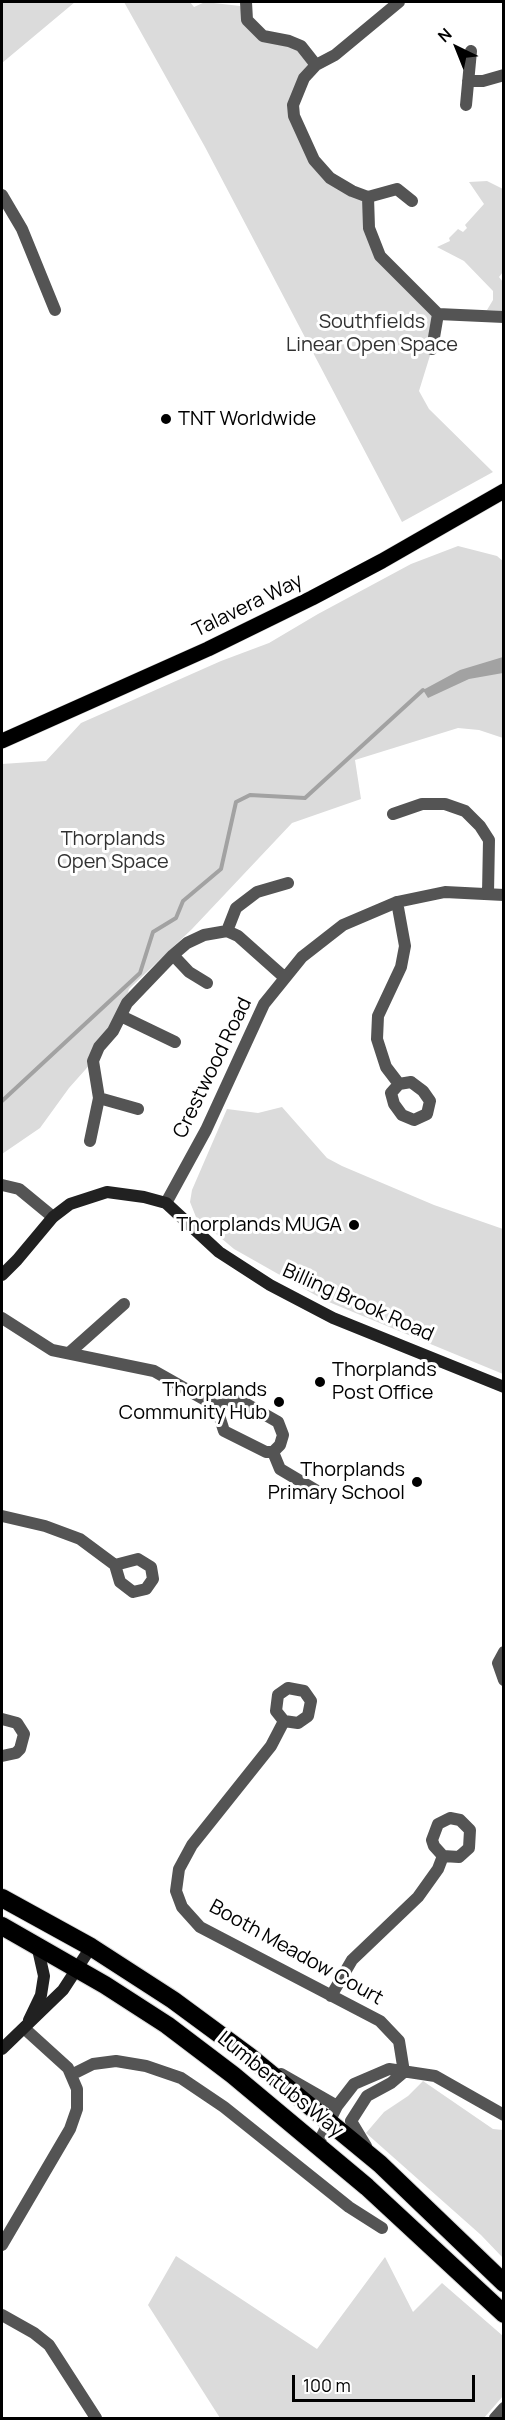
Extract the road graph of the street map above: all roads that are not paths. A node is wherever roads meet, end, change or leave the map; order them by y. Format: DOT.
graph roads {
  1 [pos="246,2"];
  2 [pos="399,2"];
  3 [pos="471,51"];
  4 [pos="316,65"];
  5 [pos="504,75"];
  6 [pos="468,81"];
  7 [pos="466,105"];
  8 [pos="2,195"];
  9 [pos="368,197"];
  10 [pos="412,201"];
  11 [pos="56,310"];
  12 [pos="438,314"];
  13 [pos="504,317"];
  14 [pos="432,350"];
  15 [pos="504,491"];
  16 [pos="2,741"];
  17 [pos="393,814"];
  18 [pos="288,883"];
  19 [pos="488,893"];
  20 [pos="504,895"];
  21 [pos="397,902"];
  22 [pos="227,932"];
  23 [pos="173,955"];
  24 [pos="284,977"];
  25 [pos="207,983"];
  26 [pos="121,1016"];
  27 [pos="175,1042"];
  28 [pos="399,1084"];
  29 [pos="99,1098"];
  30 [pos="138,1109"];
  31 [pos="90,1141"];
  32 [pos="2,1185"];
  33 [pos="166,1203"];
  34 [pos="53,1217"];
  35 [pos="2,1275"];
  36 [pos="124,1304"];
  37 [pos="2,1318"];
  38 [pos="69,1353"];
  39 [pos="504,1387"];
  40 [pos="216,1406"];
  41 [pos="273,1452"];
  42 [pos="317,1491"];
  43 [pos="2,1516"];
  44 [pos="115,1564"];
  45 [pos="504,1652"];
  46 [pos="504,1680"];
  47 [pos="2,1719"];
  48 [pos="284,1721"];
  49 [pos="2,1756"];
  50 [pos="443,1856"];
  51 [pos="2,1898"];
  52 [pos="2,1926"];
  53 [pos="37,1944"];
  54 [pos="91,1947"];
  55 [pos="78,1968"];
  56 [pos="331,1996"];
  57 [pos="25,2029"];
  58 [pos="2,2049"];
  59 [pos="404,2072"];
  60 [pos="71,2075"];
  61 [pos="333,2114"];
  62 [pos="504,2115"];
  63 [pos="318,2144"];
  64 [pos="380,2164"];
  65 [pos="381,2228"];
  66 [pos="2,2245"];
  67 [pos="504,2283"];
  68 [pos="2,2314"];
  69 [pos="504,2314"];
  70 [pos="504,2408"];
  71 [pos="96,2418"];
  72 [pos="495,2418"];
  1 -- 4 [label="street"];
  2 -- 4 [label="street"];
  3 -- 6 [label="street"];
  4 -- 9 [label="street"];
  5 -- 6 [label="street"];
  6 -- 7 [label="street"];
  8 -- 11 [label="street"];
  9 -- 10 [label="street"];
  9 -- 12 [label="street"];
  12 -- 13 [label="street"];
  12 -- 14 [label="street"];
  15 -- 16 [label="main road, Talavera Way"];
  17 -- 19 [label="street"];
  18 -- 22 [label="street"];
  19 -- 20 [label="street, Crestwood Road"];
  19 -- 21 [label="street, Crestwood Road"];
  21 -- 24 [label="street, Crestwood Road"];
  21 -- 28 [label="street"];
  22 -- 23 [label="street"];
  22 -- 24 [label="street"];
  23 -- 25 [label="street"];
  23 -- 26 [label="street"];
  24 -- 33 [label="street, Crestwood Road"];
  26 -- 27 [label="street"];
  26 -- 29 [label="street"];
  29 -- 30 [label="street"];
  29 -- 31 [label="street"];
  32 -- 34 [label="street"];
  33 -- 34 [label="street, Billing Brook Road"];
  33 -- 39 [label="street, Billing Brook Road"];
  34 -- 35 [label="street, Billing Brook Road"];
  36 -- 38 [label="street"];
  37 -- 38 [label="street"];
  38 -- 40 [label="street"];
  40 -- 41 [label="street"];
  40 -- 41 [label="street"];
  41 -- 42 [label="street"];
  43 -- 44 [label="street"];
  45 -- 46 [label="street"];
  47 -- 49 [label="street"];
  48 -- 56 [label="street, Booth Meadow Court"];
  50 -- 56 [label="street"];
  51 -- 54 [label="highway, Lumbertubs Way"];
  52 -- 53 [label="highway, Lumbertubs Way"];
  53 -- 55 [label="highway, Lumbertubs Way"];
  53 -- 57 [label="street"];
  54 -- 55 [label="street"];
  54 -- 61 [label="highway, Lumbertubs Way"];
  55 -- 57 [label="street"];
  55 -- 63 [label="highway, Lumbertubs Way"];
  56 -- 59 [label="street, Booth Meadow Court"];
  57 -- 58 [label="street"];
  57 -- 60 [label="street"];
  59 -- 61 [label="street"];
  59 -- 62 [label="street"];
  59 -- 64 [label="street"];
  60 -- 65 [label="street"];
  60 -- 66 [label="street"];
  61 -- 63 [label="street"];
  61 -- 64 [label="highway, Lumbertubs Way"];
  63 -- 69 [label="highway, Lumbertubs Way"];
  64 -- 67 [label="highway, Lumbertubs Way"];
  68 -- 71 [label="street"];
  70 -- 72 [label="street"];
}
